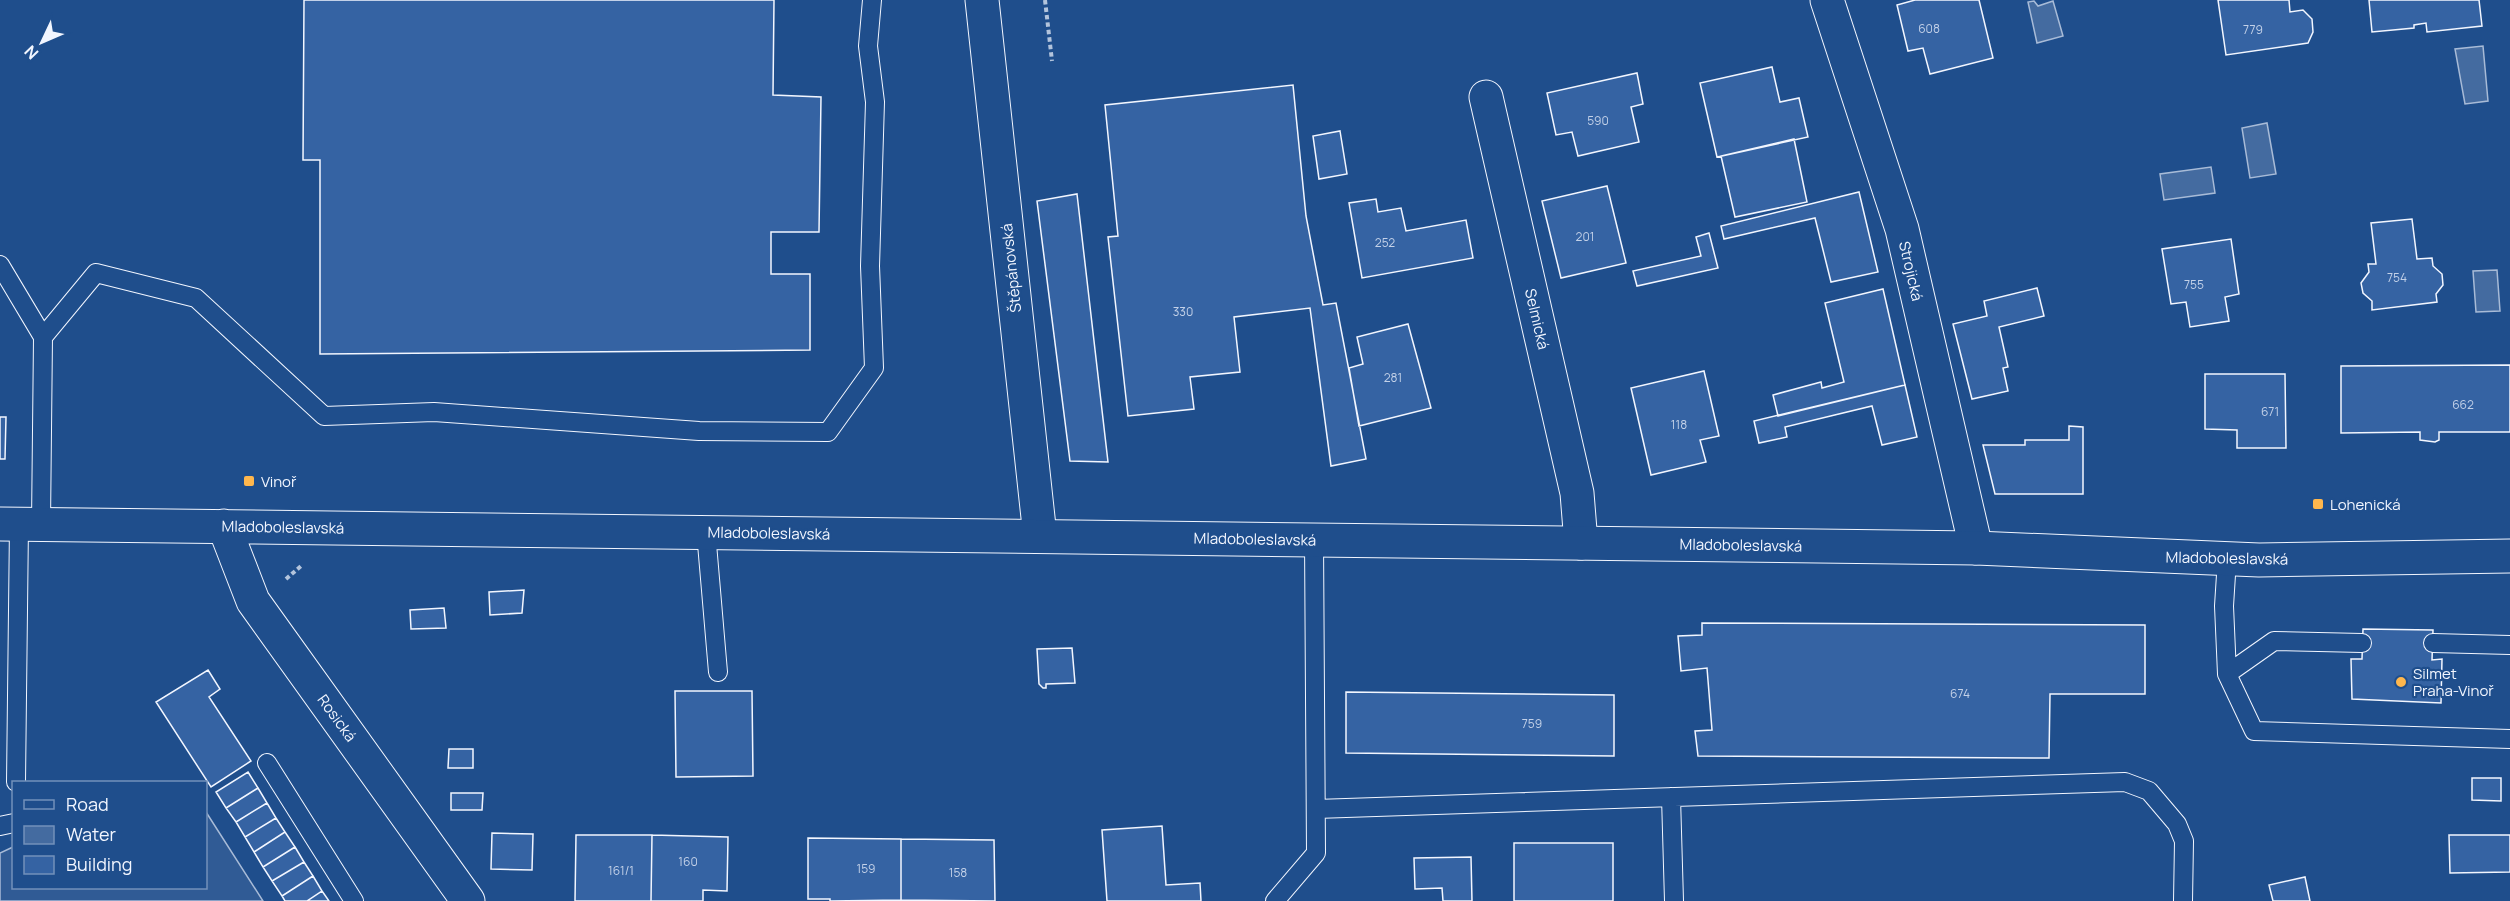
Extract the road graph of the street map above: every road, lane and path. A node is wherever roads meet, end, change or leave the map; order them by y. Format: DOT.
graph roads {
  1 [pos="872,0"];
  2 [pos="982,0"];
  3 [pos="1045,0"];
  4 [pos="1827,0"];
  5 [pos="1052,60"];
  6 [pos="1486,97"];
  7 [pos="0,265"];
  8 [pos="43,337"];
  9 [pos="20,524"];
  10 [pos="224,526"];
  11 [pos="706,532"];
  12 [pos="1040,536"];
  13 [pos="1314,539"];
  14 [pos="1581,543"];
  15 [pos="1976,548"];
  16 [pos="2510,556"];
  17 [pos="2227,559"];
  18 [pos="2362,643"];
  19 [pos="2433,643"];
  20 [pos="2510,645"];
  21 [pos="718,672"];
  22 [pos="2227,674"];
  23 [pos="2510,739"];
  24 [pos="267,763"];
  25 [pos="16,781"];
  26 [pos="1671,797"];
  27 [pos="1316,809"];
  28 [pos="354,901"];
  29 [pos="468,901"];
  30 [pos="1275,901"];
  31 [pos="1674,901"];
  32 [pos="2183,901"];
  1 -- 8 [label="lane"];
  2 -- 12 [label="main road, Štěpánovská"];
  3 -- 5 [label="path"];
  4 -- 15 [label="main road, Strojická"];
  6 -- 14 [label="main road, Selmická"];
  7 -- 8 [label="lane"];
  8 -- 9 [label="lane"];
  9 -- 10 [label="main road, Mladoboleslavská"];
  9 -- 25 [label="lane"];
  10 -- 11 [label="main road, Mladoboleslavská"];
  10 -- 29 [label="main road, Rosická"];
  11 -- 12 [label="main road, Mladoboleslavská"];
  11 -- 21 [label="lane"];
  12 -- 13 [label="main road, Mladoboleslavská"];
  13 -- 14 [label="main road, Mladoboleslavská"];
  13 -- 27 [label="lane"];
  14 -- 15 [label="main road, Mladoboleslavská"];
  15 -- 17 [label="main road, Mladoboleslavská"];
  16 -- 17 [label="main road, Mladoboleslavská"];
  17 -- 22 [label="lane"];
  18 -- 22 [label="lane"];
  19 -- 20 [label="lane"];
  22 -- 23 [label="lane"];
  24 -- 28 [label="lane"];
  26 -- 27 [label="lane"];
  26 -- 31 [label="lane"];
  26 -- 32 [label="lane"];
  27 -- 30 [label="lane"];
}
